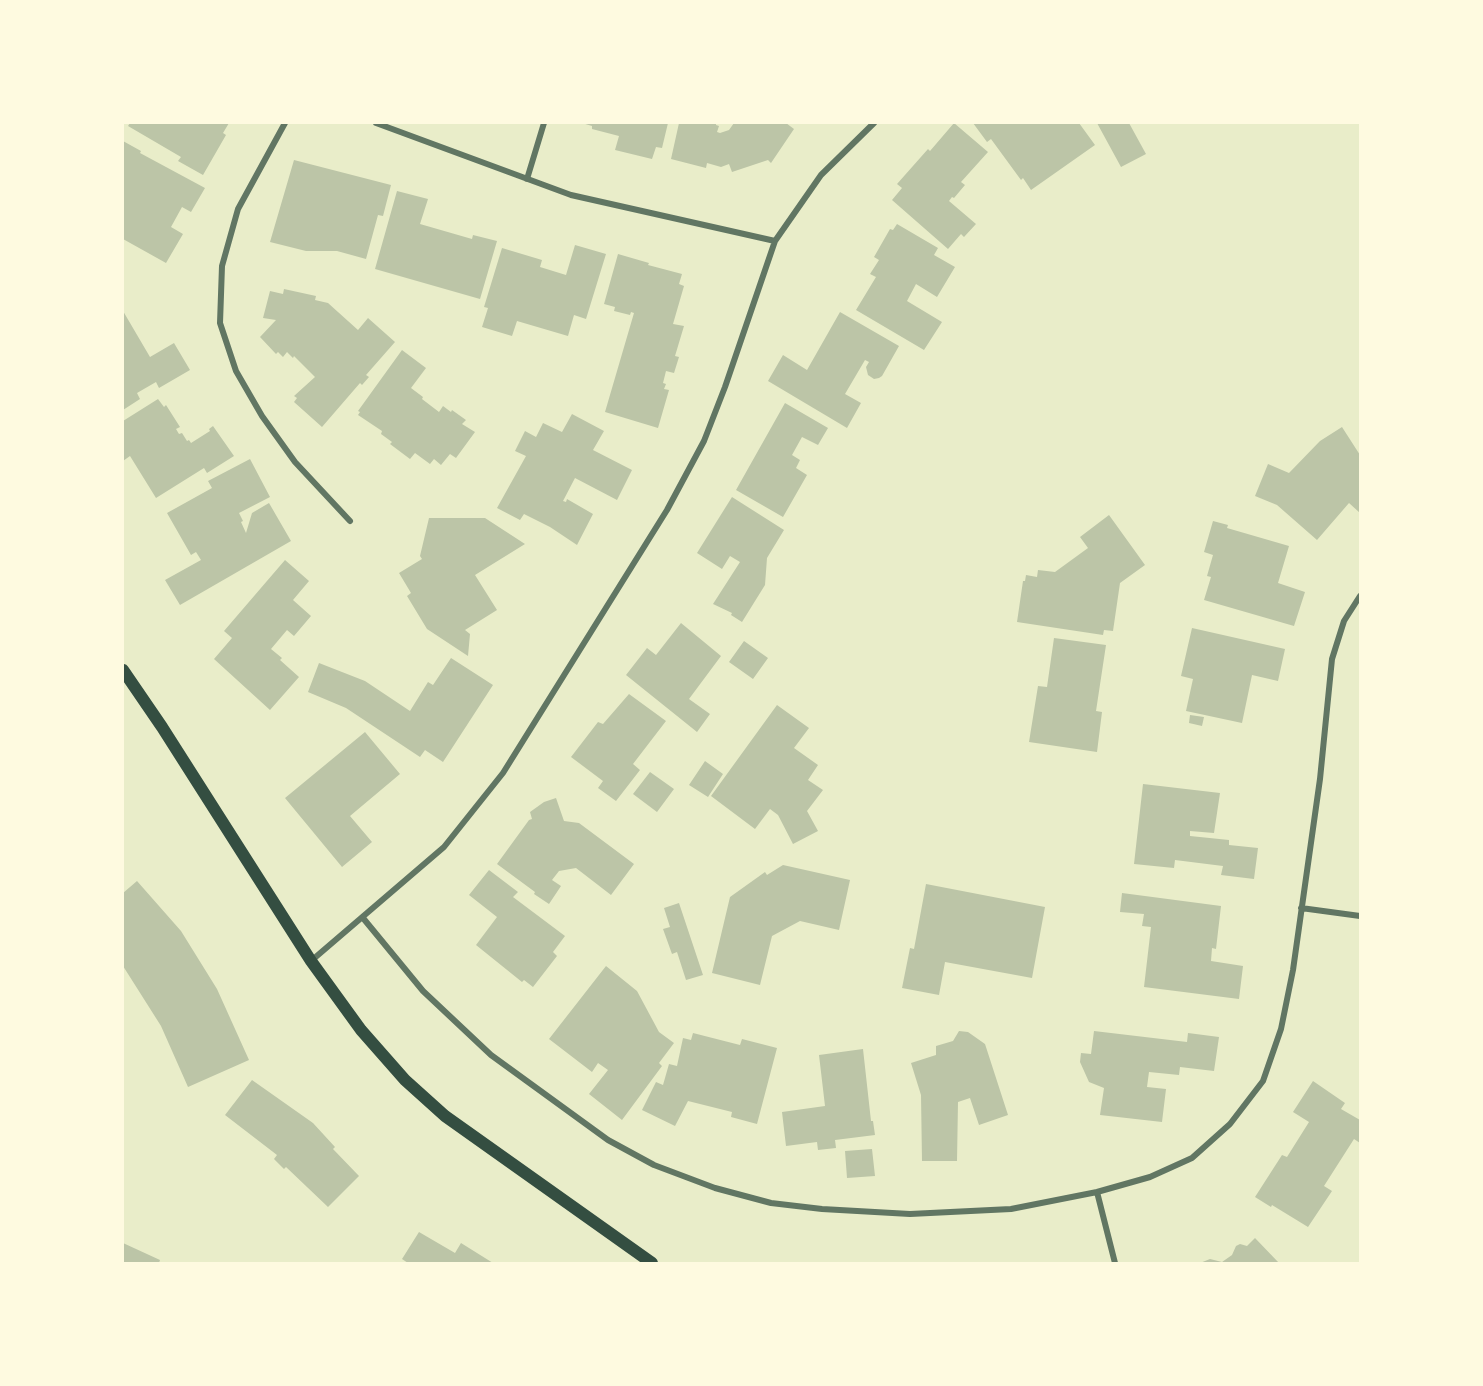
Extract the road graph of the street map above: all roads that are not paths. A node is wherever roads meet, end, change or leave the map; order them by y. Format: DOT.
graph roads {
  1 [pos="285,123"];
  2 [pos="376,123"];
  3 [pos="544,123"];
  4 [pos="874,123"];
  5 [pos="527,179"];
  6 [pos="775,241"];
  7 [pos="350,521"];
  8 [pos="1360,596"];
  9 [pos="123,670"];
  10 [pos="1301,908"];
  11 [pos="1360,916"];
  12 [pos="363,918"];
  13 [pos="311,962"];
  14 [pos="1097,1192"];
  15 [pos="652,1263"];
  16 [pos="1115,1263"];
  1 -- 7 [label="street"];
  2 -- 5 [label="street"];
  3 -- 5 [label="street"];
  4 -- 6 [label="street"];
  5 -- 6 [label="street"];
  6 -- 12 [label="street"];
  8 -- 10 [label="street"];
  9 -- 13 [label="main road"];
  10 -- 11 [label="street"];
  10 -- 14 [label="street"];
  12 -- 13 [label="street"];
  12 -- 14 [label="street"];
  13 -- 15 [label="main road"];
  14 -- 16 [label="street"];
}
